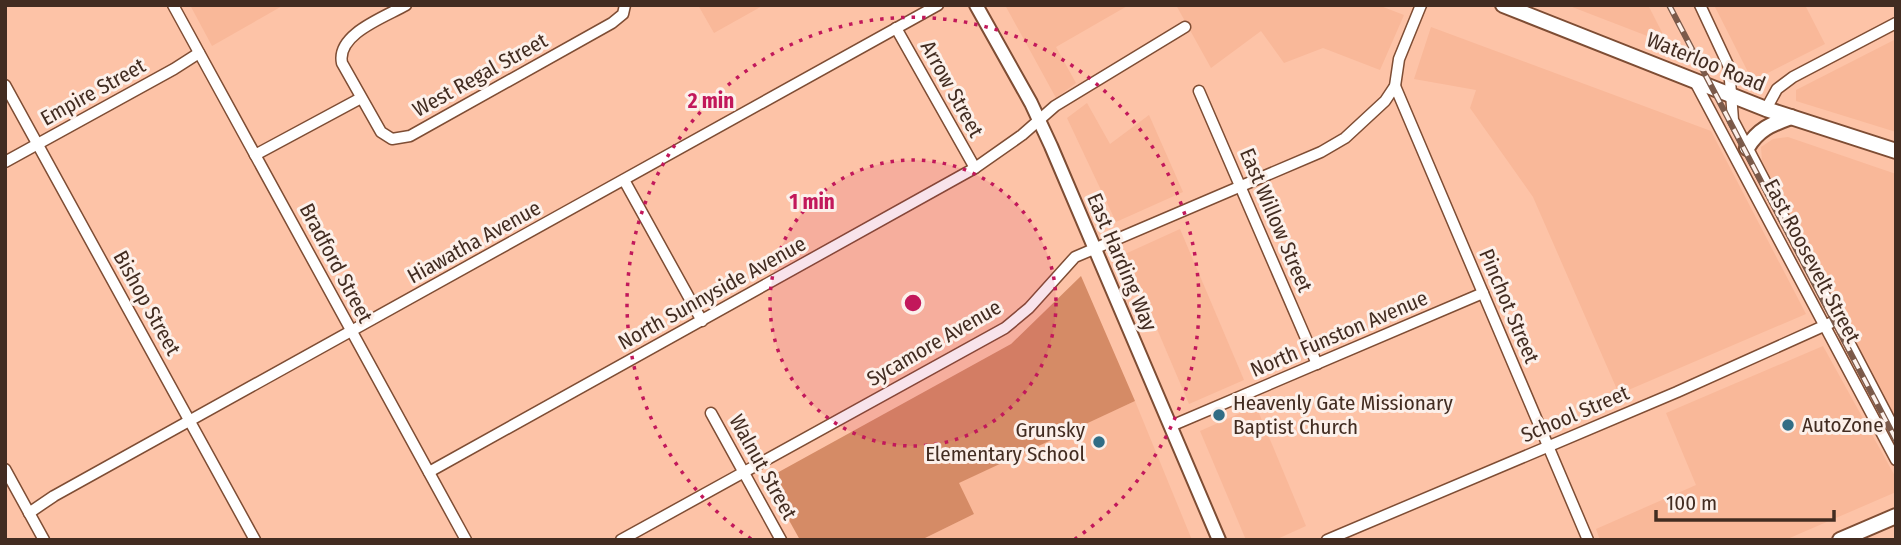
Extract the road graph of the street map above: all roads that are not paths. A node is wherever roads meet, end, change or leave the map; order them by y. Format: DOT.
graph roads {
  1 [pos="173,5"];
  2 [pos="407,5"];
  3 [pos="625,5"];
  4 [pos="938,5"];
  5 [pos="976,5"];
  6 [pos="1421,5"];
  7 [pos="1503,5"];
  8 [pos="1700,5"];
  9 [pos="1896,23"];
  10 [pos="1185,27"];
  11 [pos="896,28"];
  12 [pos="199,53"];
  13 [pos="1694,79"];
  14 [pos="5,85"];
  15 [pos="1395,86"];
  16 [pos="1199,90"];
  17 [pos="1731,96"];
  18 [pos="361,98"];
  19 [pos="1766,109"];
  20 [pos="1791,117"];
  21 [pos="1039,120"];
  22 [pos="38,145"];
  23 [pos="1747,148"];
  24 [pos="1896,151"];
  25 [pos="255,155"];
  26 [pos="5,162"];
  27 [pos="975,168"];
  28 [pos="624,180"];
  29 [pos="1240,185"];
  30 [pos="1095,247"];
  31 [pos="1483,293"];
  32 [pos="1837,320"];
  33 [pos="702,321"];
  34 [pos="1824,326"];
  35 [pos="351,332"];
  36 [pos="1317,364"];
  37 [pos="711,413"];
  38 [pos="190,421"];
  39 [pos="1171,426"];
  40 [pos="1896,432"];
  41 [pos="1549,446"];
  42 [pos="1896,460"];
  43 [pos="5,470"];
  44 [pos="429,472"];
  45 [pos="744,472"];
  46 [pos="29,513"];
  47 [pos="1896,516"];
  48 [pos="44,540"];
  49 [pos="255,540"];
  50 [pos="466,540"];
  51 [pos="621,540"];
  52 [pos="781,540"];
  53 [pos="1219,540"];
  54 [pos="1327,540"];
  55 [pos="1588,540"];
  56 [pos="1840,540"];
  1 -- 12 [label="street, Bradford Street"];
  2 -- 18 [label="street, West Regal Street"];
  3 -- 18 [label="street, West Regal Street"];
  4 -- 11 [label="street, Hiawatha Avenue"];
  5 -- 21 [label="street, East Harding Way"];
  6 -- 15 [label="street, Sycamore Avenue"];
  7 -- 13 [label="main road, Waterloo Road"];
  8 -- 17 [label="street, East Roosevelt Street"];
  9 -- 19 [label="street"];
  10 -- 21 [label="street, North Sunnyside Avenue"];
  11 -- 27 [label="street, Arrow Street"];
  11 -- 28 [label="street, Hiawatha Avenue"];
  12 -- 22 [label="street, Empire Street"];
  12 -- 25 [label="street, Bradford Street"];
  13 -- 17 [label="main road, Waterloo Road"];
  13 -- 34 [label="street, East Roosevelt Street"];
  14 -- 22 [label="street, Bishop Street"];
  15 -- 29 [label="street, Sycamore Avenue"];
  15 -- 31 [label="street, Pinchot Street"];
  16 -- 29 [label="street, East Willow Street"];
  17 -- 19 [label="main road, Waterloo Road"];
  17 -- 23 [label="street, East Roosevelt Street"];
  18 -- 25 [label="street"];
  19 -- 20 [label="main road, Waterloo Road"];
  20 -- 23 [label="main road"];
  20 -- 24 [label="main road, Waterloo Road"];
  21 -- 27 [label="street, North Sunnyside Avenue"];
  21 -- 30 [label="street, East Harding Way"];
  22 -- 26 [label="street, Empire Street"];
  22 -- 38 [label="street, Bishop Street"];
  23 -- 32 [label="street, East Roosevelt Street"];
  25 -- 35 [label="street, Bradford Street"];
  27 -- 33 [label="street, North Sunnyside Avenue"];
  28 -- 33 [label="street"];
  28 -- 35 [label="street, Hiawatha Avenue"];
  29 -- 30 [label="street, Sycamore Avenue"];
  29 -- 36 [label="street, East Willow Street"];
  30 -- 39 [label="street, East Harding Way"];
  30 -- 45 [label="street, Sycamore Avenue"];
  31 -- 36 [label="street, North Funston Avenue"];
  31 -- 41 [label="street, Pinchot Street"];
  32 -- 34 [label="street, School Street"];
  32 -- 40 [label="street, East Roosevelt Street"];
  33 -- 44 [label="street, North Sunnyside Avenue"];
  34 -- 41 [label="street, School Street"];
  34 -- 42 [label="street, East Roosevelt Street"];
  35 -- 38 [label="street, Hiawatha Avenue"];
  35 -- 44 [label="street, Bradford Street"];
  36 -- 39 [label="street, North Funston Avenue"];
  37 -- 45 [label="street, Walnut Street"];
  38 -- 46 [label="street, Hiawatha Avenue"];
  38 -- 49 [label="street, Bishop Street"];
  39 -- 53 [label="street, East Harding Way"];
  41 -- 54 [label="street, School Street"];
  41 -- 55 [label="street, Pinchot Street"];
  43 -- 46 [label="street"];
  44 -- 50 [label="street, Bradford Street"];
  45 -- 51 [label="street, Sycamore Avenue"];
  45 -- 52 [label="street, Walnut Street"];
  46 -- 48 [label="street"];
  47 -- 56 [label="main road"];
}
